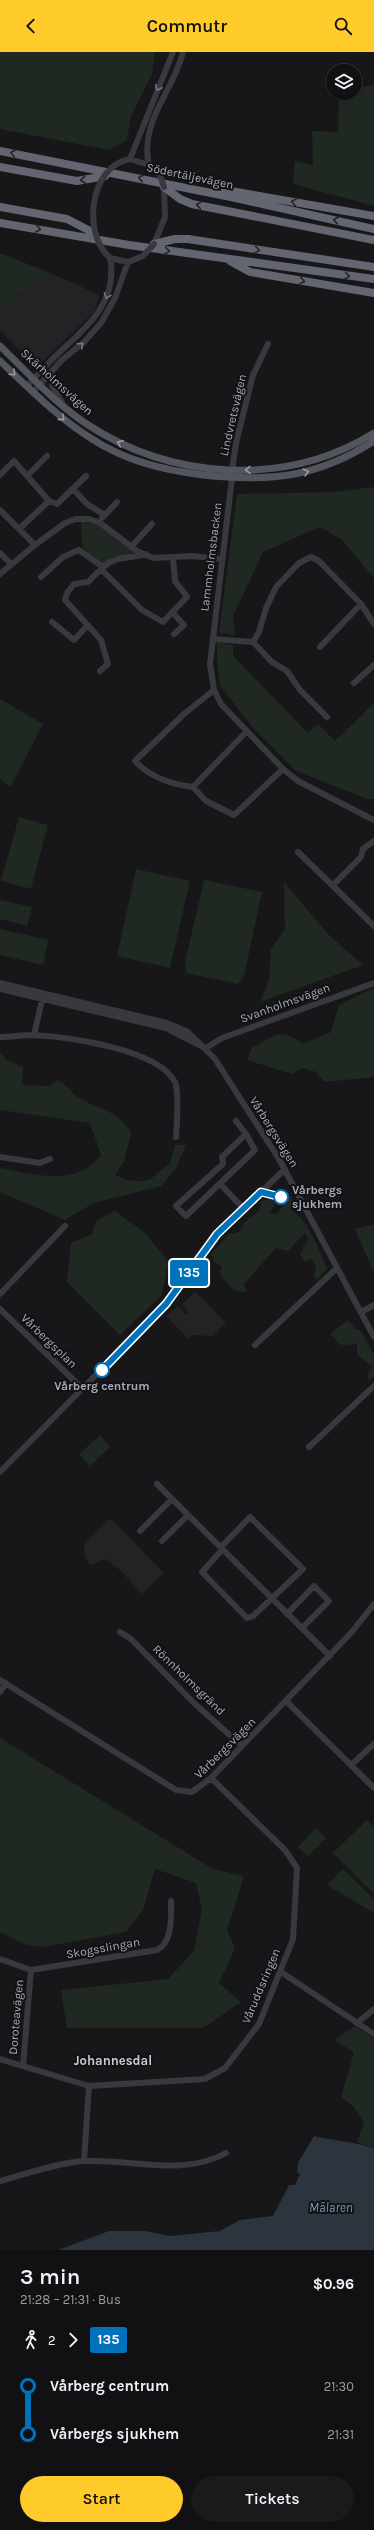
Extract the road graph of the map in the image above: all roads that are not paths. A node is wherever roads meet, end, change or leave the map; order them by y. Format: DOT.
graph roads {
  1 [pos="173,52"];
  2 [pos="183,52"];
  3 [pos="0,151"];
  4 [pos="131,158"];
  5 [pos="149,162"];
  6 [pos="0,167"];
  7 [pos="105,176"];
  8 [pos="179,186"];
  9 [pos="164,188"];
  10 [pos="0,207"];
  11 [pos="374,216"];
  12 [pos="0,223"];
  13 [pos="374,229"];
  14 [pos="94,233"];
  15 [pos="374,240"];
  16 [pos="154,244"];
  17 [pos="110,258"];
  18 [pos="225,259"];
  19 [pos="128,262"];
  20 [pos="374,267"];
  21 [pos="374,279"];
  22 [pos="374,293"];
  23 [pos="268,344"];
  24 [pos="0,346"];
  25 [pos="0,360"];
  26 [pos="52,371"];
  27 [pos="34,378"];
  28 [pos="41,384"];
  29 [pos="27,386"];
  30 [pos="34,392"];
  31 [pos="66,408"];
  32 [pos="374,433"];
  33 [pos="374,441"];
  34 [pos="47,456"];
  35 [pos="232,470"];
  36 [pos="0,475"];
  37 [pos="28,475"];
  38 [pos="86,476"];
  39 [pos="232,478"];
  40 [pos="73,489"];
  41 [pos="48,501"];
  42 [pos="117,502"];
  43 [pos="0,510"];
  44 [pos="103,514"];
  45 [pos="6,516"];
  46 [pos="0,521"];
  47 [pos="100,523"];
  48 [pos="152,524"];
  49 [pos="19,530"];
  50 [pos="35,545"];
  51 [pos="131,546"];
  52 [pos="0,552"];
  53 [pos="146,554"];
  54 [pos="173,558"];
  55 [pos="221,560"];
  56 [pos="11,564"];
  57 [pos="102,568"];
  58 [pos="0,574"];
  59 [pos="41,577"];
  60 [pos="360,604"];
  61 [pos="172,612"];
  62 [pos="52,622"];
  63 [pos="374,624"];
  64 [pos="88,626"];
  65 [pos="174,634"];
  66 [pos="213,639"];
  67 [pos="253,642"];
  68 [pos="320,648"];
  69 [pos="374,665"];
  70 [pos="100,671"];
  71 [pos="354,683"];
  72 [pos="214,690"];
  73 [pos="327,717"];
  74 [pos="246,732"];
  75 [pos="283,769"];
  76 [pos="193,787"];
  77 [pos="374,820"];
  78 [pos="374,841"];
  79 [pos="298,852"];
  80 [pos="334,884"];
  81 [pos="374,926"];
  82 [pos="0,983"];
  83 [pos="374,983"];
  84 [pos="0,989"];
  85 [pos="43,996"];
  86 [pos="34,1035"];
  87 [pos="0,1037"];
  88 [pos="206,1048"];
  89 [pos="236,1121"];
  90 [pos="246,1134"];
  91 [pos="176,1137"];
  92 [pos="0,1158"];
  93 [pos="50,1158"];
  94 [pos="284,1169"];
  95 [pos="221,1185"];
  96 [pos="243,1208"];
  97 [pos="65,1226"];
  98 [pos="338,1268"];
  99 [pos="0,1294"];
  100 [pos="374,1305"];
  101 [pos="0,1309"];
  102 [pos="361,1312"];
  103 [pos="374,1337"];
  104 [pos="255,1345"];
  105 [pos="374,1386"];
  106 [pos="83,1389"];
  107 [pos="309,1447"];
  108 [pos="1,1468"];
  109 [pos="157,1484"];
  110 [pos="172,1499"];
  111 [pos="188,1515"];
  112 [pos="140,1531"];
  113 [pos="162,1541"];
  114 [pos="222,1550"];
  115 [pos="272,1599"];
  116 [pos="374,1604"];
  117 [pos="372,1612"];
  118 [pos="287,1614"];
  119 [pos="302,1628"];
  120 [pos="120,1632"];
  121 [pos="330,1656"];
  122 [pos="0,1680"];
  123 [pos="6,1683"];
  124 [pos="0,1692"];
  125 [pos="286,1701"];
  126 [pos="374,1744"];
  127 [pos="242,1746"];
  128 [pos="351,1765"];
  129 [pos="211,1778"];
  130 [pos="374,1788"];
  131 [pos="171,1901"];
  132 [pos="0,1960"];
  133 [pos="32,1970"];
  134 [pos="281,1972"];
  135 [pos="374,2009"];
  136 [pos="357,2022"];
  137 [pos="374,2034"];
  138 [pos="0,2059"];
  139 [pos="23,2066"];
  140 [pos="89,2086"];
  141 [pos="226,2153"];
  142 [pos="84,2161"];
  143 [pos="0,2181"];
  1 -- 4 [label="street, one-way"];
  2 -- 5 [label="street"];
  8 -- 3 [label="highway, Södertäljevägen, one-way"];
  4 -- 5 [label="street"];
  4 -- 7 [label="street, bridge"];
  5 -- 9 [label="street, bridge"];
  7 -- 6 [label="highway, one-way"];
  7 -- 14 [label="street, bridge"];
  11 -- 8 [label="highway, one-way"];
  13 -- 8 [label="highway, Södertäljevägen, one-way"];
  15 -- 9 [label="highway, one-way"];
  9 -- 16 [label="street"];
  10 -- 14 [label="highway"];
  12 -- 18 [label="highway, one-way"];
  14 -- 17 [label="street, bridge"];
  16 -- 19 [label="street, bridge"];
  16 -- 20 [label="highway, one-way"];
  17 -- 19 [label="street"];
  17 -- 27 [label="street, one-way"];
  18 -- 21 [label="highway, one-way"];
  18 -- 22 [label="highway, one-way"];
  26 -- 19 [label="street, one-way"];
  23 -- 35 [label="street, Lindvretsvägen"];
  24 -- 27 [label="main road, Skärholmsvägen"];
  25 -- 29 [label="main road, Skärholmsvägen, one-way"];
  26 -- 28 [label="street"];
  26 -- 31 [label="street"];
  27 -- 28 [label="main road, Skärholmsvägen"];
  27 -- 29 [label="street"];
  28 -- 30 [label="street"];
  28 -- 31 [label="main road, Skärholmsvägen"];
  29 -- 30 [label="main road, Skärholmsvägen"];
  30 -- 39 [label="main road, Skärholmsvägen, one-way"];
  35 -- 31 [label="main road, Skärholmsvägen, one-way"];
  32 -- 35 [label="main road, Skärholmsvägen, one-way"];
  39 -- 33 [label="main road, Skärholmsvägen, one-way"];
  34 -- 37 [label="street"];
  35 -- 39 [label="main road"];
  36 -- 37 [label="street"];
  37 -- 41 [label="street"];
  38 -- 40 [label="street"];
  39 -- 55 [label="street, Lammholmsbacken"];
  40 -- 41 [label="street"];
  40 -- 44 [label="street"];
  41 -- 49 [label="street"];
  42 -- 44 [label="street"];
  43 -- 45 [label="street"];
  44 -- 47 [label="street"];
  45 -- 46 [label="street"];
  45 -- 49 [label="street"];
  47 -- 50 [label="street"];
  47 -- 51 [label="street"];
  48 -- 51 [label="street"];
  49 -- 50 [label="street"];
  50 -- 56 [label="street"];
  51 -- 53 [label="street"];
  52 -- 56 [label="street"];
  53 -- 54 [label="street"];
  53 -- 57 [label="street"];
  54 -- 55 [label="street"];
  54 -- 61 [label="street"];
  55 -- 66 [label="street, Lammholmsbacken"];
  56 -- 58 [label="street"];
  57 -- 59 [label="street"];
  57 -- 61 [label="street"];
  57 -- 64 [label="street"];
  60 -- 63 [label="street"];
  60 -- 67 [label="street"];
  60 -- 68 [label="street"];
  61 -- 65 [label="street"];
  62 -- 64 [label="street"];
  64 -- 70 [label="street"];
  66 -- 67 [label="street"];
  66 -- 72 [label="street, Lammholmsbacken"];
  67 -- 73 [label="street"];
  69 -- 71 [label="street"];
  72 -- 74 [label="street, Lammholmsbacken"];
  72 -- 76 [label="street"];
  74 -- 75 [label="street, Lammholmsbacken"];
  74 -- 76 [label="street"];
  75 -- 76 [label="street"];
  75 -- 77 [label="street, Lammholmsbacken"];
  78 -- 80 [label="street"];
  79 -- 80 [label="street"];
  80 -- 81 [label="street"];
  82 -- 85 [label="street, Vårbergsvägen"];
  83 -- 88 [label="street, Svanholmsvägen"];
  84 -- 85 [label="street, Vårbergsvägen"];
  85 -- 86 [label="street"];
  85 -- 88 [label="street, Vårbergsvägen"];
  86 -- 87 [label="street"];
  86 -- 91 [label="street"];
  88 -- 94 [label="street, Vårbergsvägen"];
  89 -- 90 [label="street"];
  90 -- 95 [label="street"];
  90 -- 95 [label="street"];
  92 -- 93 [label="street"];
  94 -- 96 [label="street"];
  94 -- 98 [label="street, Vårbergsvägen"];
  95 -- 96 [label="street"];
  96 -- 106 [label="street"];
  97 -- 99 [label="street"];
  98 -- 102 [label="street, Vårbergsvägen"];
  98 -- 104 [label="street"];
  100 -- 102 [label="street"];
  101 -- 106 [label="street, Vårbergsplan"];
  102 -- 103 [label="street, Vårbergsvägen"];
  105 -- 107 [label="street"];
  106 -- 108 [label="street"];
  109 -- 110 [label="street"];
  110 -- 111 [label="street"];
  110 -- 112 [label="street"];
  111 -- 113 [label="street"];
  111 -- 114 [label="street"];
  114 -- 115 [label="street"];
  114 -- 115 [label="street"];
  114 -- 115 [label="street"];
  115 -- 118 [label="street"];
  116 -- 117 [label="street, Vårbergsvägen"];
  117 -- 121 [label="street, Vårbergsvägen"];
  118 -- 119 [label="street"];
  118 -- 119 [label="street"];
  119 -- 121 [label="street"];
  120 -- 127 [label="street, Rönnholmsgränd"];
  121 -- 125 [label="street, Vårbergsvägen"];
  122 -- 123 [label="street, Vårbergsvägen"];
  123 -- 124 [label="street"];
  123 -- 129 [label="street, Vårbergsvägen"];
  125 -- 127 [label="street, Vårbergsvägen"];
  125 -- 128 [label="street"];
  126 -- 128 [label="street"];
  127 -- 129 [label="street, Vårbergsvägen"];
  128 -- 130 [label="street"];
  129 -- 134 [label="street, Våruddsringen"];
  131 -- 133 [label="street, Skogsslingan"];
  132 -- 133 [label="street, Skogsslingan"];
  133 -- 139 [label="street, Doroteavägen"];
  134 -- 136 [label="street"];
  134 -- 140 [label="street, Våruddsringen"];
  135 -- 136 [label="street"];
  136 -- 137 [label="street"];
  138 -- 139 [label="street, Våruddsringen"];
  139 -- 140 [label="street, Våruddsringen"];
  140 -- 142 [label="street"];
  141 -- 142 [label="street"];
  142 -- 143 [label="street"];
}
